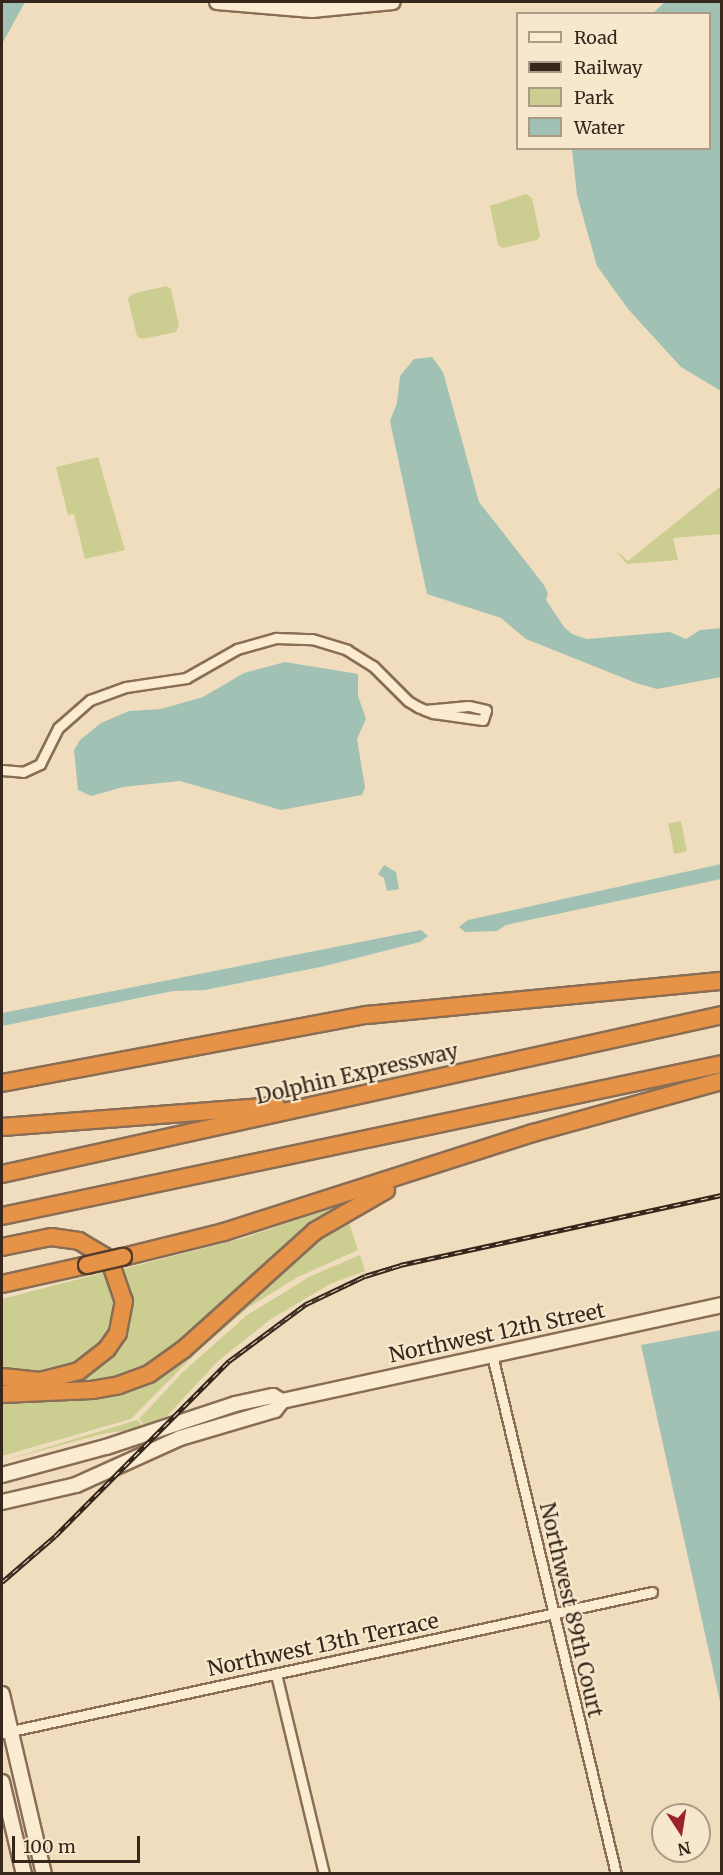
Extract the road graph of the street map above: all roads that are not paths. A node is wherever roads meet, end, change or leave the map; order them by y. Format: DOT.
graph roads {
  1 [pos="218,2"];
  2 [pos="393,2"];
  3 [pos="301,6"];
  4 [pos="425,710"];
  5 [pos="2,770"];
  6 [pos="722,981"];
  7 [pos="722,1015"];
  8 [pos="722,1064"];
  9 [pos="722,1081"];
  10 [pos="2,1083"];
  11 [pos="334,1102"];
  12 [pos="2,1127"];
  13 [pos="475,1151"];
  14 [pos="2,1174"];
  15 [pos="2,1216"];
  16 [pos="2,1247"];
  17 [pos="2,1284"];
  18 [pos="722,1305"];
  19 [pos="492,1355"];
  20 [pos="2,1377"];
  21 [pos="2,1394"];
  22 [pos="282,1401"];
  23 [pos="2,1475"];
  24 [pos="2,1502"];
  25 [pos="652,1592"];
  26 [pos="554,1613"];
  27 [pos="276,1674"];
  28 [pos="2,1694"];
  29 [pos="6,1732"];
  30 [pos="2,1782"];
  31 [pos="24,1874"];
  32 [pos="44,1874"];
  33 [pos="324,1874"];
  34 [pos="616,1874"];
  1 -- 3 [label="main road"];
  2 -- 3 [label="main road"];
  4 -- 4 [label="street"];
  4 -- 5 [label="street"];
  6 -- 10 [label="highway"];
  7 -- 11 [label="highway, Dolphin Expressway"];
  8 -- 15 [label="highway"];
  9 -- 13 [label="highway"];
  11 -- 12 [label="highway"];
  11 -- 14 [label="highway, Dolphin Expressway"];
  13 -- 17 [label="highway, bridge"];
  13 -- 21 [label="highway"];
  16 -- 20 [label="highway"];
  18 -- 19 [label="main road, Northwest 12th Street"];
  19 -- 22 [label="main road, Northwest 12th Street"];
  19 -- 26 [label="street, Northwest 89th Court"];
  22 -- 23 [label="main road, Northwest 12th Street"];
  22 -- 24 [label="main road, Northwest 12th Street"];
  25 -- 26 [label="street, Northwest 13th Terrace"];
  26 -- 27 [label="street, Northwest 13th Terrace"];
  26 -- 34 [label="street, Northwest 89th Court"];
  27 -- 29 [label="street, Northwest 13th Terrace"];
  27 -- 33 [label="street"];
  28 -- 29 [label="main road"];
  29 -- 32 [label="main road"];
  30 -- 31 [label="main road"];
}
